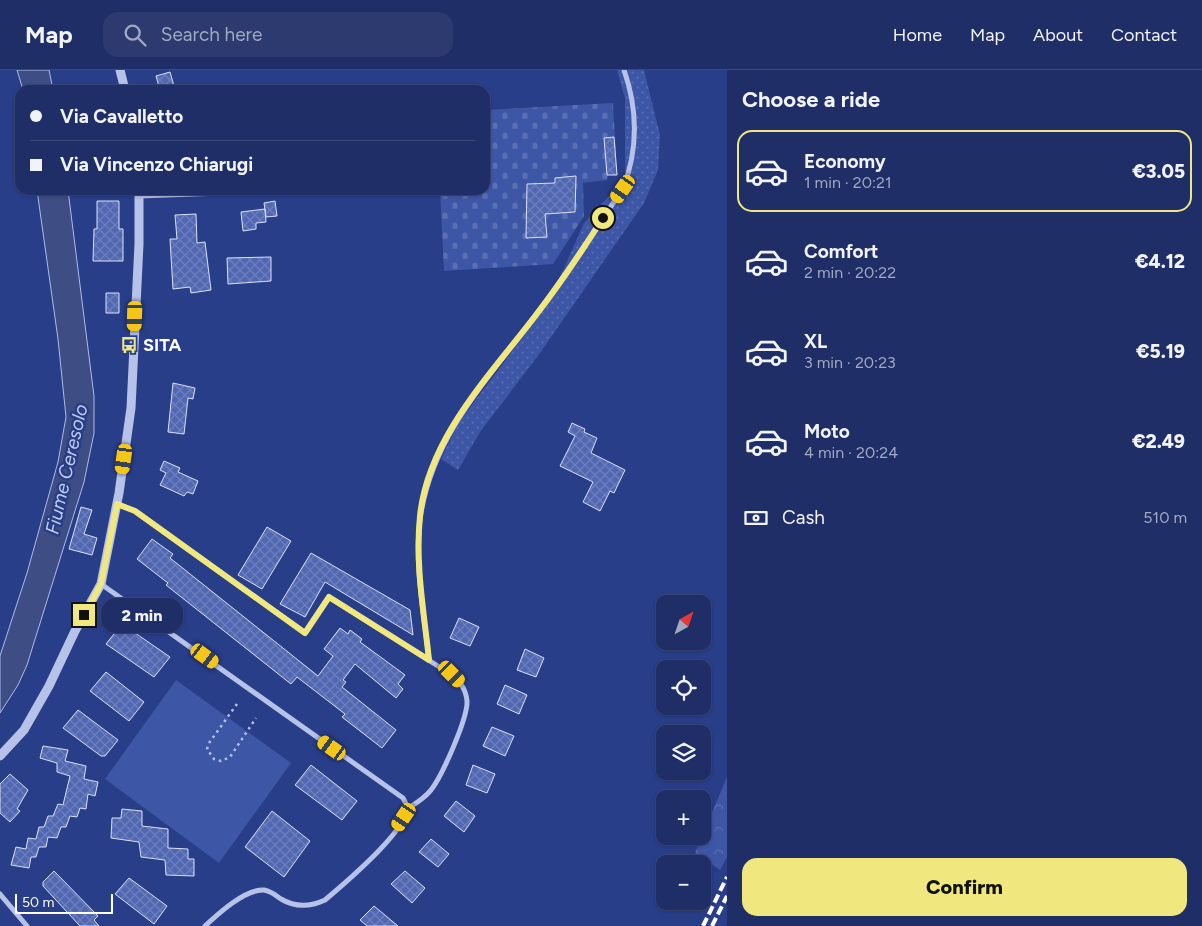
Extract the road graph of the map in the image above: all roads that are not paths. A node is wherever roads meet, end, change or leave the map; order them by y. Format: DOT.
graph roads {
  1 [pos="120,70"];
  2 [pos="624,70"];
  3 [pos="124,85"];
  4 [pos="139,195"];
  5 [pos="117,504"];
  6 [pos="101,584"];
  7 [pos="429,660"];
  8 [pos="0,756"];
  9 [pos="407,809"];
  10 [pos="0,894"];
  11 [pos="27,926"];
  12 [pos="205,926"];
  1 -- 3 [label="street"];
  2 -- 7 [label="street"];
  4 -- 5 [label="street"];
  5 -- 6 [label="street"];
  5 -- 7 [label="street"];
  6 -- 8 [label="street"];
  6 -- 9 [label="street"];
  7 -- 9 [label="street"];
  9 -- 12 [label="street"];
  10 -- 11 [label="street"];
}
